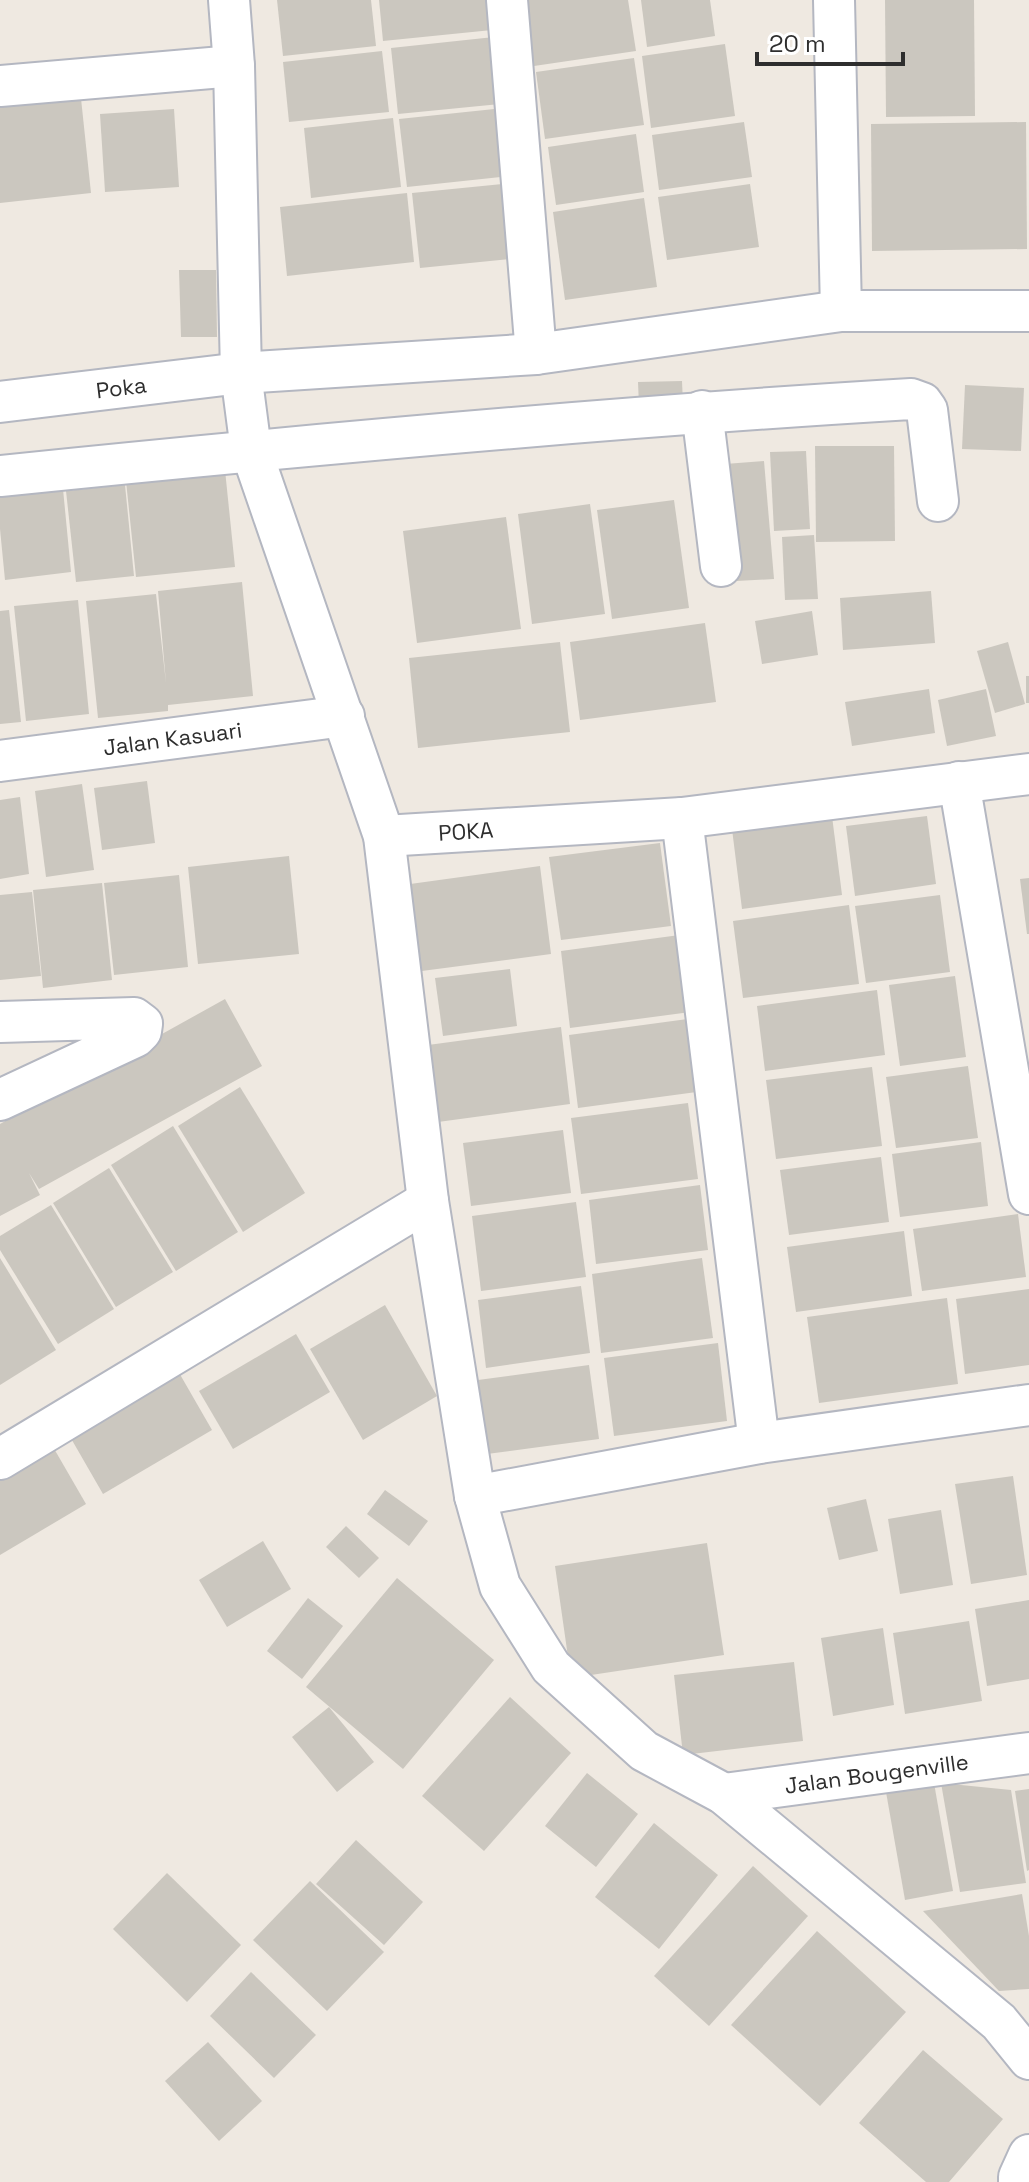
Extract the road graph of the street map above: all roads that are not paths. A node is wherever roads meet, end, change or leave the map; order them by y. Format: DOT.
graph roads {
  1 [pos="229,0"];
  2 [pos="507,0"];
  3 [pos="834,0"];
  4 [pos="234,66"];
  5 [pos="0,86"];
  6 [pos="841,311"];
  7 [pos="1029,311"];
  8 [pos="536,354"];
  9 [pos="241,373"];
  10 [pos="0,402"];
  11 [pos="702,411"];
  12 [pos="251,450"];
  13 [pos="0,476"];
  14 [pos="938,501"];
  15 [pos="721,566"];
  16 [pos="344,716"];
  17 [pos="0,761"];
  18 [pos="1029,774"];
  19 [pos="959,782"];
  20 [pos="682,818"];
  21 [pos="384,836"];
  22 [pos="0,1022"];
  23 [pos="0,1100"];
  24 [pos="1029,1194"];
  25 [pos="428,1201"];
  26 [pos="1029,1405"];
  27 [pos="759,1443"];
  28 [pos="0,1459"];
  29 [pos="475,1496"];
  30 [pos="1029,1753"];
  31 [pos="724,1794"];
  32 [pos="1014,2021"];
  33 [pos="1029,2059"];
  34 [pos="1029,2155"];
  35 [pos="1019,2182"];
  1 -- 4 [label="street"];
  2 -- 8 [label="street"];
  3 -- 6 [label="street"];
  4 -- 5 [label="street"];
  4 -- 9 [label="street"];
  6 -- 7 [label="street, Poka"];
  6 -- 8 [label="street, Poka"];
  8 -- 9 [label="street, Poka"];
  9 -- 10 [label="street, Poka"];
  9 -- 12 [label="street"];
  11 -- 12 [label="street"];
  11 -- 14 [label="street"];
  11 -- 15 [label="street"];
  12 -- 13 [label="street"];
  12 -- 16 [label="street"];
  16 -- 17 [label="street, Jalan Kasuari"];
  16 -- 21 [label="street"];
  18 -- 19 [label="street, POKA"];
  19 -- 20 [label="street, POKA"];
  19 -- 24 [label="street"];
  20 -- 21 [label="street, POKA"];
  20 -- 27 [label="street"];
  21 -- 25 [label="street"];
  22 -- 23 [label="street"];
  25 -- 28 [label="street"];
  25 -- 29 [label="street"];
  26 -- 27 [label="street"];
  27 -- 29 [label="street"];
  29 -- 31 [label="street"];
  30 -- 31 [label="street, Jalan Bougenville"];
  31 -- 32 [label="street"];
  32 -- 33 [label="street"];
  34 -- 35 [label="street"];
}
